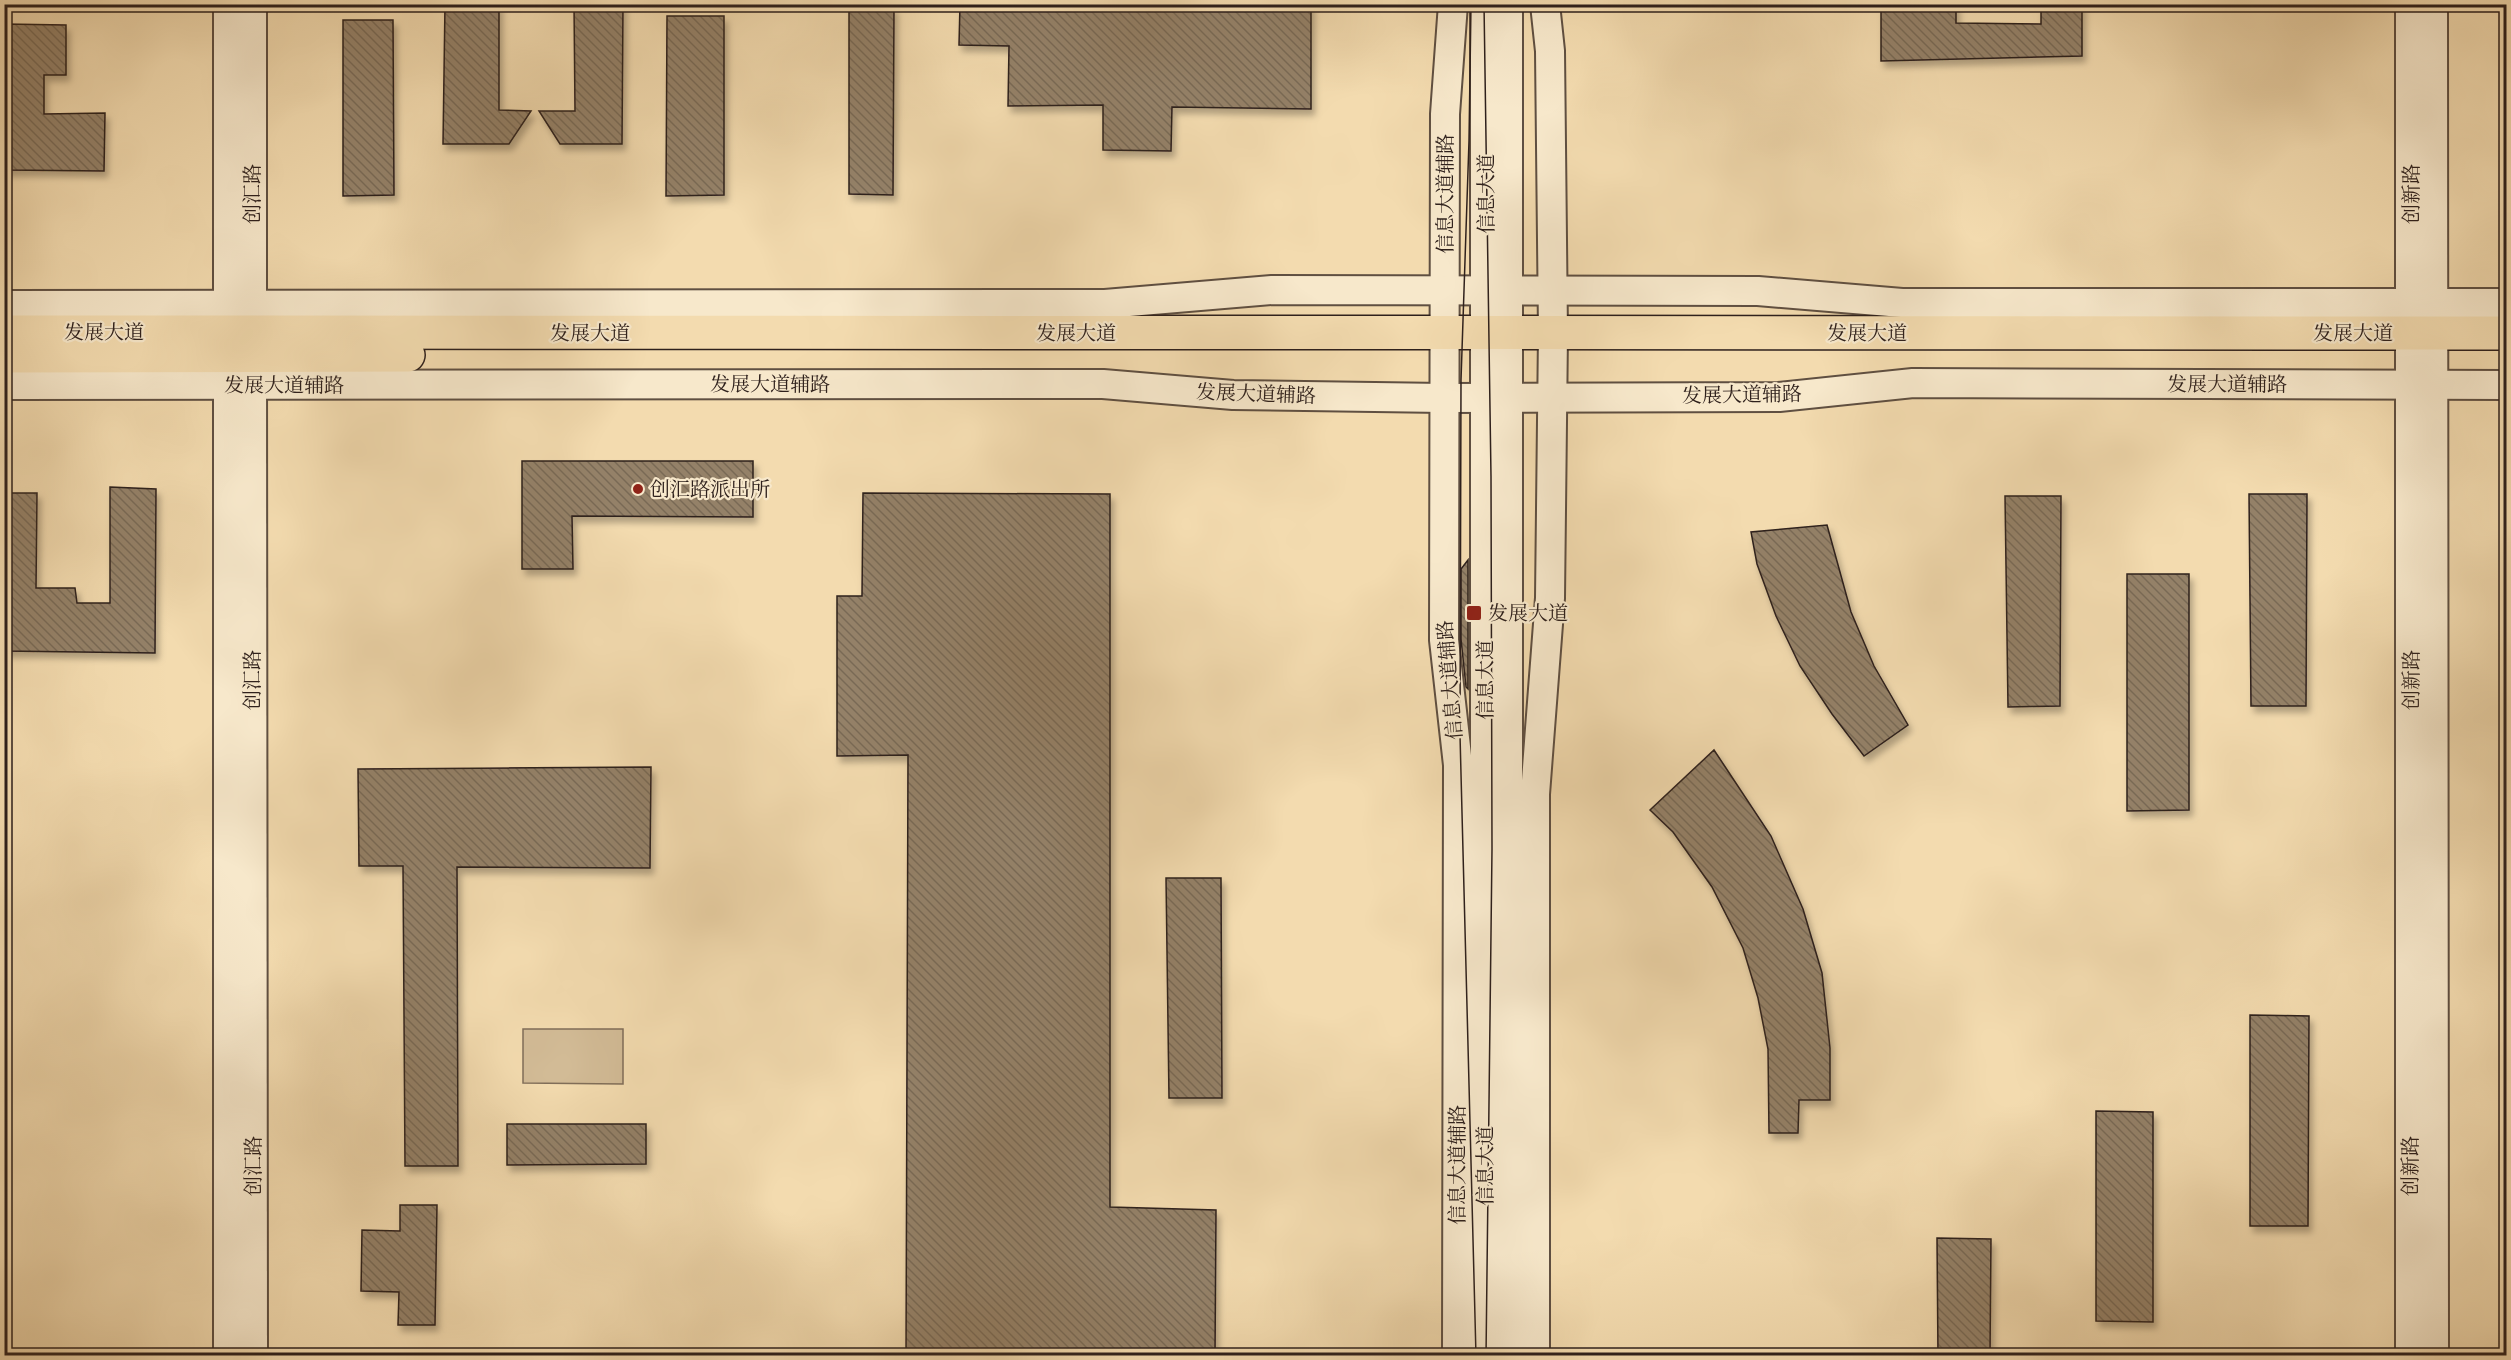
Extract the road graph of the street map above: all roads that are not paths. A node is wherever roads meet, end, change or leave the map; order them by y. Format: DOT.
graph roads {
  1 [pos="228,4"];
  2 [pos="252,4"];
  3 [pos="1453,4"];
  4 [pos="1485,4"];
  5 [pos="1508,4"];
  6 [pos="1545,4"];
  7 [pos="2410,4"];
  8 [pos="2433,4"];
  9 [pos="1444,290"];
  10 [pos="1497,291"];
  11 [pos="1553,291"];
  12 [pos="2506,303"];
  13 [pos="4,305"];
  14 [pos="4,333"];
  15 [pos="2506,333"];
  16 [pos="240,344"];
  17 [pos="1444,344"];
  18 [pos="1497,344"];
  19 [pos="1553,344"];
  20 [pos="2422,344"];
  21 [pos="2506,355"];
  22 [pos="4,356"];
  23 [pos="4,385"];
  24 [pos="2506,385"];
  25 [pos="1553,397"];
  26 [pos="1444,398"];
  27 [pos="1497,398"];
  28 [pos="228,1356"];
  29 [pos="253,1356"];
  30 [pos="1457,1356"];
  31 [pos="1485,1356"];
  32 [pos="1508,1356"];
  33 [pos="1535,1356"];
  34 [pos="2410,1356"];
  35 [pos="2434,1356"];
  1 -- 16 [label="street, 创汇路"];
  2 -- 16 [label="street, 创汇路"];
  3 -- 9 [label="street, 信息大道辅路"];
  4 -- 10 [label="street, 信息大道"];
  5 -- 10 [label="street, 信息大道"];
  6 -- 11 [label="street"];
  7 -- 20 [label="street, 创新路"];
  8 -- 20 [label="street, 创新路"];
  9 -- 10 [label="street, 发展大道辅路"];
  9 -- 16 [label="street, 发展大道辅路"];
  9 -- 17 [label="street, 信息大道辅路"];
  10 -- 11 [label="street, 发展大道辅路"];
  10 -- 18 [label="street, 信息大道"];
  11 -- 19 [label="street"];
  11 -- 20 [label="street, 发展大道辅路"];
  12 -- 20 [label="street, 发展大道辅路"];
  13 -- 16 [label="street, 发展大道辅路"];
  14 -- 16 [label="main road, 发展大道"];
  15 -- 20 [label="main road, 发展大道"];
  16 -- 17 [label="main road, 发展大道"];
  16 -- 22 [label="main road, 发展大道"];
  16 -- 23 [label="street, 发展大道辅路"];
  16 -- 26 [label="street, 发展大道辅路"];
  16 -- 28 [label="street, 创汇路"];
  16 -- 29 [label="street, 创汇路"];
  17 -- 18 [label="main road, 发展大道"];
  17 -- 26 [label="street, 信息大道辅路"];
  18 -- 19 [label="main road, 发展大道"];
  18 -- 27 [label="street, 信息大道"];
  19 -- 20 [label="main road, 发展大道"];
  19 -- 25 [label="street"];
  20 -- 21 [label="main road, 发展大道"];
  20 -- 24 [label="street, 发展大道辅路"];
  20 -- 25 [label="street, 发展大道辅路"];
  20 -- 34 [label="street, 创新路"];
  20 -- 35 [label="street, 创新路"];
  25 -- 27 [label="street, 发展大道辅路"];
  25 -- 33 [label="street"];
  26 -- 27 [label="street, 发展大道辅路"];
  26 -- 30 [label="street, 信息大道辅路"];
  27 -- 31 [label="street, 信息大道"];
  27 -- 32 [label="street, 信息大道"];
}
